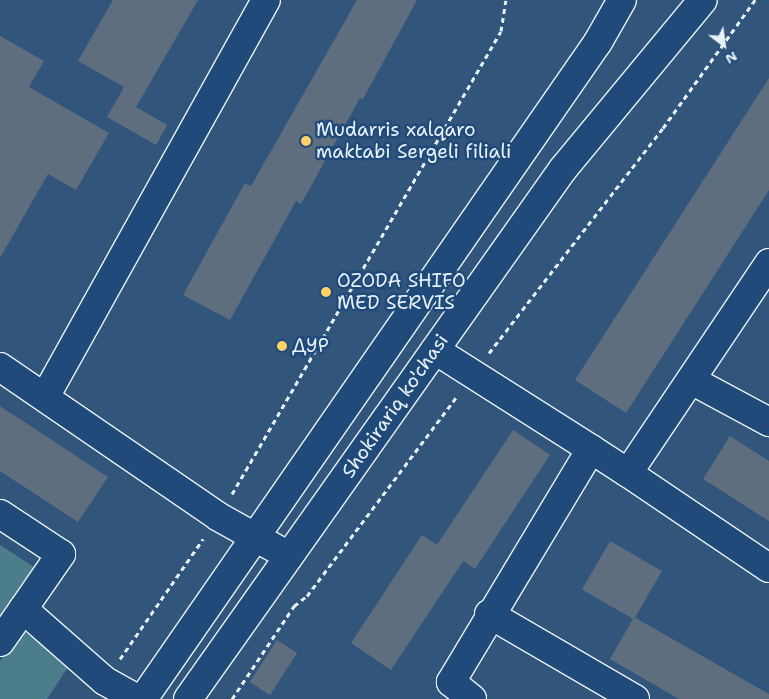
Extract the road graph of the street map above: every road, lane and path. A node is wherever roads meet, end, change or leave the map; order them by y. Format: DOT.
graph roads {
  1 [pos="266,0"];
  2 [pos="506,0"];
  3 [pos="622,0"];
  4 [pos="703,0"];
  5 [pos="755,0"];
  6 [pos="769,263"];
  7 [pos="435,350"];
  8 [pos="0,367"];
  9 [pos="473,374"];
  10 [pos="691,380"];
  11 [pos="45,397"];
  12 [pos="769,422"];
  13 [pos="591,449"];
  14 [pos="628,473"];
  15 [pos="0,514"];
  16 [pos="219,517"];
  17 [pos="255,537"];
  18 [pos="289,556"];
  19 [pos="769,568"];
  20 [pos="23,609"];
  21 [pos="489,614"];
  22 [pos="0,642"];
  23 [pos="105,681"];
  24 [pos="137,699"];
  25 [pos="143,699"];
  26 [pos="188,699"];
  27 [pos="232,699"];
  28 [pos="472,699"];
  29 [pos="635,699"];
  1 -- 11 [label="main road"];
  2 -- 16 [label="path"];
  3 -- 17 [label="main road"];
  4 -- 7 [label="main road, Shokirariq ko'chasi"];
  5 -- 9 [label="path"];
  6 -- 10 [label="main road"];
  7 -- 9 [label="main road"];
  7 -- 18 [label="main road, Shokirariq ko'chasi"];
  8 -- 11 [label="main road"];
  9 -- 13 [label="main road"];
  9 -- 27 [label="path"];
  10 -- 12 [label="main road"];
  10 -- 14 [label="main road"];
  11 -- 16 [label="main road"];
  13 -- 14 [label="main road"];
  13 -- 21 [label="main road"];
  14 -- 19 [label="main road"];
  15 -- 20 [label="main road"];
  16 -- 17 [label="main road"];
  16 -- 23 [label="path"];
  17 -- 18 [label="main road"];
  17 -- 25 [label="main road"];
  18 -- 26 [label="main road, Shokirariq ko'chasi"];
  20 -- 22 [label="main road"];
  20 -- 23 [label="main road"];
  21 -- 28 [label="main road"];
  21 -- 29 [label="main road"];
  23 -- 24 [label="main road"];
}
